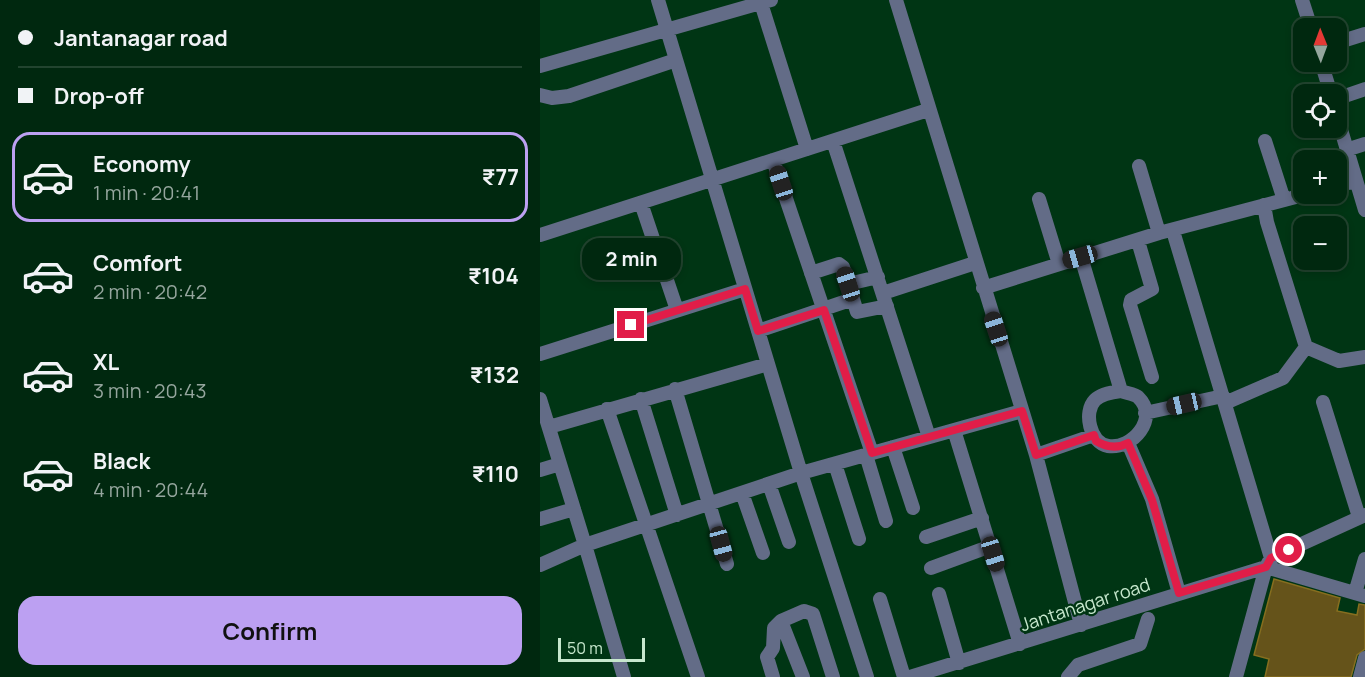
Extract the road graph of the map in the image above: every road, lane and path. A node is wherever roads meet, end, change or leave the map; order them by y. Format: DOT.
graph roads {
  1 [pos="658,0"];
  2 [pos="896,0"];
  3 [pos="1302,0"];
  4 [pos="764,1"];
  5 [pos="1308,18"];
  6 [pos="667,32"];
  7 [pos="1365,34"];
  8 [pos="1347,40"];
  9 [pos="676,60"];
  10 [pos="540,66"];
  11 [pos="1365,89"];
  12 [pos="540,95"];
  13 [pos="1347,95"];
  14 [pos="928,110"];
  15 [pos="1343,138"];
  16 [pos="833,141"];
  17 [pos="1266,141"];
  18 [pos="1365,144"];
  19 [pos="807,149"];
  20 [pos="1346,150"];
  21 [pos="1347,153"];
  22 [pos="773,160"];
  23 [pos="1138,166"];
  24 [pos="711,180"];
  25 [pos="1356,181"];
  26 [pos="1347,183"];
  27 [pos="1293,198"];
  28 [pos="1040,200"];
  29 [pos="1284,200"];
  30 [pos="641,202"];
  31 [pos="1364,203"];
  32 [pos="1264,205"];
  33 [pos="1166,232"];
  34 [pos="540,235"];
  35 [pos="1138,241"];
  36 [pos="1080,257"];
  37 [pos="975,263"];
  38 [pos="1059,264"];
  39 [pos="811,273"];
  40 [pos="878,277"];
  41 [pos="848,284"];
  42 [pos="983,288"];
  43 [pos="745,289"];
  44 [pos="853,299"];
  45 [pos="885,299"];
  46 [pos="677,310"];
  47 [pos="824,310"];
  48 [pos="758,331"];
  49 [pos="1306,346"];
  50 [pos="540,354"];
  51 [pos="1365,357"];
  52 [pos="768,364"];
  53 [pos="1152,377"];
  54 [pos="675,389"];
  55 [pos="1121,391"];
  56 [pos="540,399"];
  57 [pos="641,399"];
  58 [pos="1224,399"];
  59 [pos="1323,402"];
  60 [pos="607,409"];
  61 [pos="1022,411"];
  62 [pos="1145,413"];
  63 [pos="545,421"];
  64 [pos="954,430"];
  65 [pos="1094,435"];
  66 [pos="929,437"];
  67 [pos="1128,443"];
  68 [pos="893,447"];
  69 [pos="869,454"];
  70 [pos="1036,455"];
  71 [pos="560,464"];
  72 [pos="835,464"];
  73 [pos="540,470"];
  74 [pos="801,473"];
  75 [pos="769,484"];
  76 [pos="742,493"];
  77 [pos="710,504"];
  78 [pos="912,508"];
  79 [pos="574,509"];
  80 [pos="677,515"];
  81 [pos="1362,516"];
  82 [pos="982,518"];
  83 [pos="540,519"];
  84 [pos="886,521"];
  85 [pos="647,524"];
  86 [pos="926,537"];
  87 [pos="859,539"];
  88 [pos="789,542"];
  89 [pos="585,546"];
  90 [pos="991,546"];
  91 [pos="763,553"];
  92 [pos="1365,559"];
  93 [pos="1269,562"];
  94 [pos="727,564"];
  95 [pos="540,565"];
  96 [pos="931,568"];
  97 [pos="1179,593"];
  98 [pos="939,594"];
  99 [pos="1360,594"];
  100 [pos="880,599"];
  101 [pos="1148,620"];
  102 [pos="781,621"];
  103 [pos="1081,625"];
  104 [pos="1020,644"];
  105 [pos="1365,658"];
  106 [pos="959,663"];
  107 [pos="624,677"];
  108 [pos="698,677"];
  109 [pos="773,677"];
  110 [pos="803,677"];
  111 [pos="834,677"];
  112 [pos="867,677"];
  113 [pos="904,677"];
  114 [pos="910,677"];
  115 [pos="1068,677"];
  116 [pos="1236,677"];
  117 [pos="1360,677"];
  1 -- 6 [label="street"];
  2 -- 14 [label="street"];
  3 -- 5 [label="street"];
  4 -- 6 [label="street"];
  4 -- 19 [label="street"];
  6 -- 9 [label="street"];
  6 -- 10 [label="street"];
  7 -- 8 [label="street"];
  9 -- 12 [label="street"];
  9 -- 24 [label="street"];
  11 -- 13 [label="street"];
  14 -- 16 [label="street"];
  14 -- 37 [label="street"];
  15 -- 20 [label="street"];
  16 -- 19 [label="street"];
  16 -- 40 [label="street"];
  17 -- 29 [label="street"];
  18 -- 20 [label="street"];
  19 -- 22 [label="street"];
  21 -- 25 [label="street"];
  22 -- 24 [label="street"];
  22 -- 39 [label="street"];
  23 -- 33 [label="street"];
  24 -- 30 [label="street"];
  24 -- 43 [label="street"];
  25 -- 26 [label="street"];
  25 -- 31 [label="street"];
  27 -- 29 [label="street"];
  28 -- 38 [label="street"];
  29 -- 32 [label="street"];
  30 -- 34 [label="street"];
  30 -- 46 [label="street"];
  32 -- 33 [label="street"];
  32 -- 49 [label="street"];
  33 -- 35 [label="street"];
  33 -- 58 [label="street"];
  35 -- 36 [label="street"];
  35 -- 53 [label="street"];
  36 -- 38 [label="street"];
  36 -- 55 [label="street"];
  37 -- 42 [label="street"];
  37 -- 45 [label="street"];
  38 -- 42 [label="street"];
  39 -- 41 [label="street"];
  39 -- 47 [label="street"];
  40 -- 41 [label="street"];
  40 -- 45 [label="street"];
  41 -- 44 [label="street"];
  42 -- 61 [label="street"];
  43 -- 46 [label="street"];
  43 -- 48 [label="street"];
  44 -- 45 [label="street"];
  44 -- 47 [label="street"];
  45 -- 66 [label="street"];
  46 -- 50 [label="street"];
  47 -- 48 [label="street"];
  47 -- 69 [label="street"];
  48 -- 52 [label="street"];
  49 -- 51 [label="street"];
  49 -- 58 [label="street"];
  52 -- 54 [label="street"];
  52 -- 74 [label="street"];
  54 -- 57 [label="street"];
  54 -- 77 [label="street"];
  55 -- 62 [label="street"];
  55 -- 65 [label="street"];
  56 -- 63 [label="street"];
  57 -- 60 [label="street"];
  57 -- 80 [label="street"];
  58 -- 62 [label="street"];
  58 -- 93 [label="street"];
  59 -- 81 [label="street"];
  60 -- 63 [label="street"];
  60 -- 85 [label="street"];
  61 -- 64 [label="street"];
  61 -- 70 [label="street"];
  62 -- 67 [label="street"];
  63 -- 71 [label="street"];
  64 -- 66 [label="street"];
  64 -- 82 [label="street"];
  65 -- 67 [label="street"];
  65 -- 70 [label="street"];
  66 -- 68 [label="street"];
  67 -- 97 [label="street"];
  68 -- 69 [label="street"];
  68 -- 78 [label="street"];
  69 -- 72 [label="street"];
  69 -- 84 [label="street"];
  70 -- 103 [label="street"];
  71 -- 73 [label="street"];
  71 -- 79 [label="street"];
  72 -- 74 [label="street"];
  72 -- 87 [label="street"];
  74 -- 75 [label="street"];
  74 -- 112 [label="street"];
  75 -- 76 [label="street"];
  75 -- 88 [label="street"];
  76 -- 77 [label="street"];
  76 -- 91 [label="street"];
  77 -- 80 [label="street"];
  77 -- 94 [label="street"];
  79 -- 83 [label="street"];
  79 -- 89 [label="street"];
  80 -- 85 [label="street"];
  81 -- 93 [label="street, Jantanagar road"];
  82 -- 86 [label="street"];
  82 -- 90 [label="street"];
  85 -- 89 [label="street"];
  85 -- 108 [label="street"];
  89 -- 95 [label="street"];
  89 -- 107 [label="street"];
  90 -- 96 [label="street"];
  90 -- 104 [label="street"];
  92 -- 99 [label="street"];
  93 -- 97 [label="street, Jantanagar road"];
  93 -- 99 [label="street"];
  93 -- 116 [label="street"];
  97 -- 103 [label="street, Jantanagar road"];
  98 -- 106 [label="street"];
  100 -- 113 [label="street"];
  101 -- 115 [label="street"];
  102 -- 109 [label="street"];
  102 -- 110 [label="street"];
  102 -- 111 [label="street"];
  103 -- 104 [label="street, Jantanagar road"];
  104 -- 106 [label="street, Jantanagar road"];
  105 -- 117 [label="street"];
  106 -- 114 [label="street, Jantanagar road"];
}
